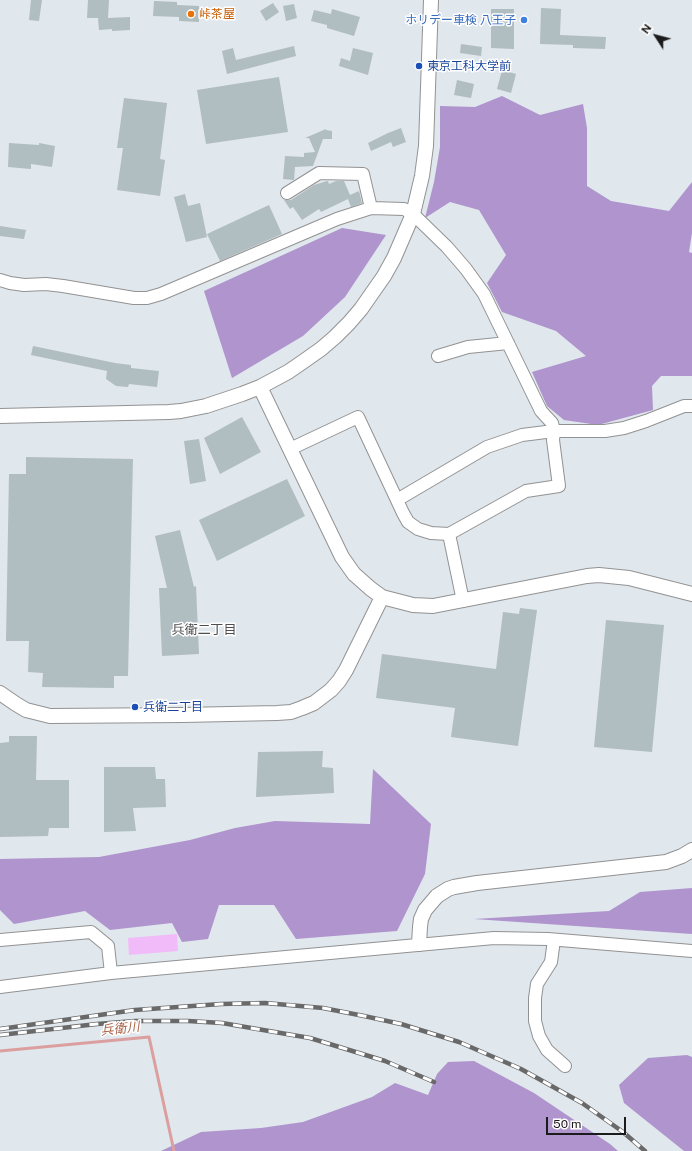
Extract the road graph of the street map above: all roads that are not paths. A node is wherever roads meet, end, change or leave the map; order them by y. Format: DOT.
graph roads {
  1 [pos="431,0"];
  2 [pos="287,193"];
  3 [pos="371,208"];
  4 [pos="413,214"];
  5 [pos="0,280"];
  6 [pos="508,343"];
  7 [pos="438,356"];
  8 [pos="260,387"];
  9 [pos="692,406"];
  10 [pos="0,416"];
  11 [pos="554,431"];
  12 [pos="290,449"];
  13 [pos="397,500"];
  14 [pos="449,534"];
  15 [pos="692,594"];
  16 [pos="382,597"];
  17 [pos="463,601"];
  18 [pos="0,693"];
  19 [pos="692,850"];
  20 [pos="0,940"];
  21 [pos="554,940"];
  22 [pos="419,944"];
  23 [pos="692,951"];
  24 [pos="111,973"];
  25 [pos="0,987"];
  26 [pos="565,1066"];
  1 -- 4 [label="street"];
  2 -- 3 [label="street"];
  3 -- 4 [label="street"];
  3 -- 5 [label="street"];
  4 -- 6 [label="street"];
  4 -- 8 [label="street"];
  6 -- 7 [label="street"];
  6 -- 11 [label="street"];
  8 -- 10 [label="street"];
  8 -- 12 [label="street"];
  9 -- 11 [label="street"];
  11 -- 13 [label="street"];
  11 -- 14 [label="street"];
  12 -- 13 [label="street"];
  12 -- 16 [label="street"];
  13 -- 14 [label="street"];
  14 -- 17 [label="street"];
  15 -- 17 [label="street"];
  16 -- 17 [label="street"];
  16 -- 18 [label="street"];
  19 -- 22 [label="street"];
  20 -- 24 [label="street"];
  21 -- 22 [label="street"];
  21 -- 23 [label="street"];
  21 -- 26 [label="street"];
  22 -- 24 [label="street"];
  24 -- 25 [label="street"];
}
